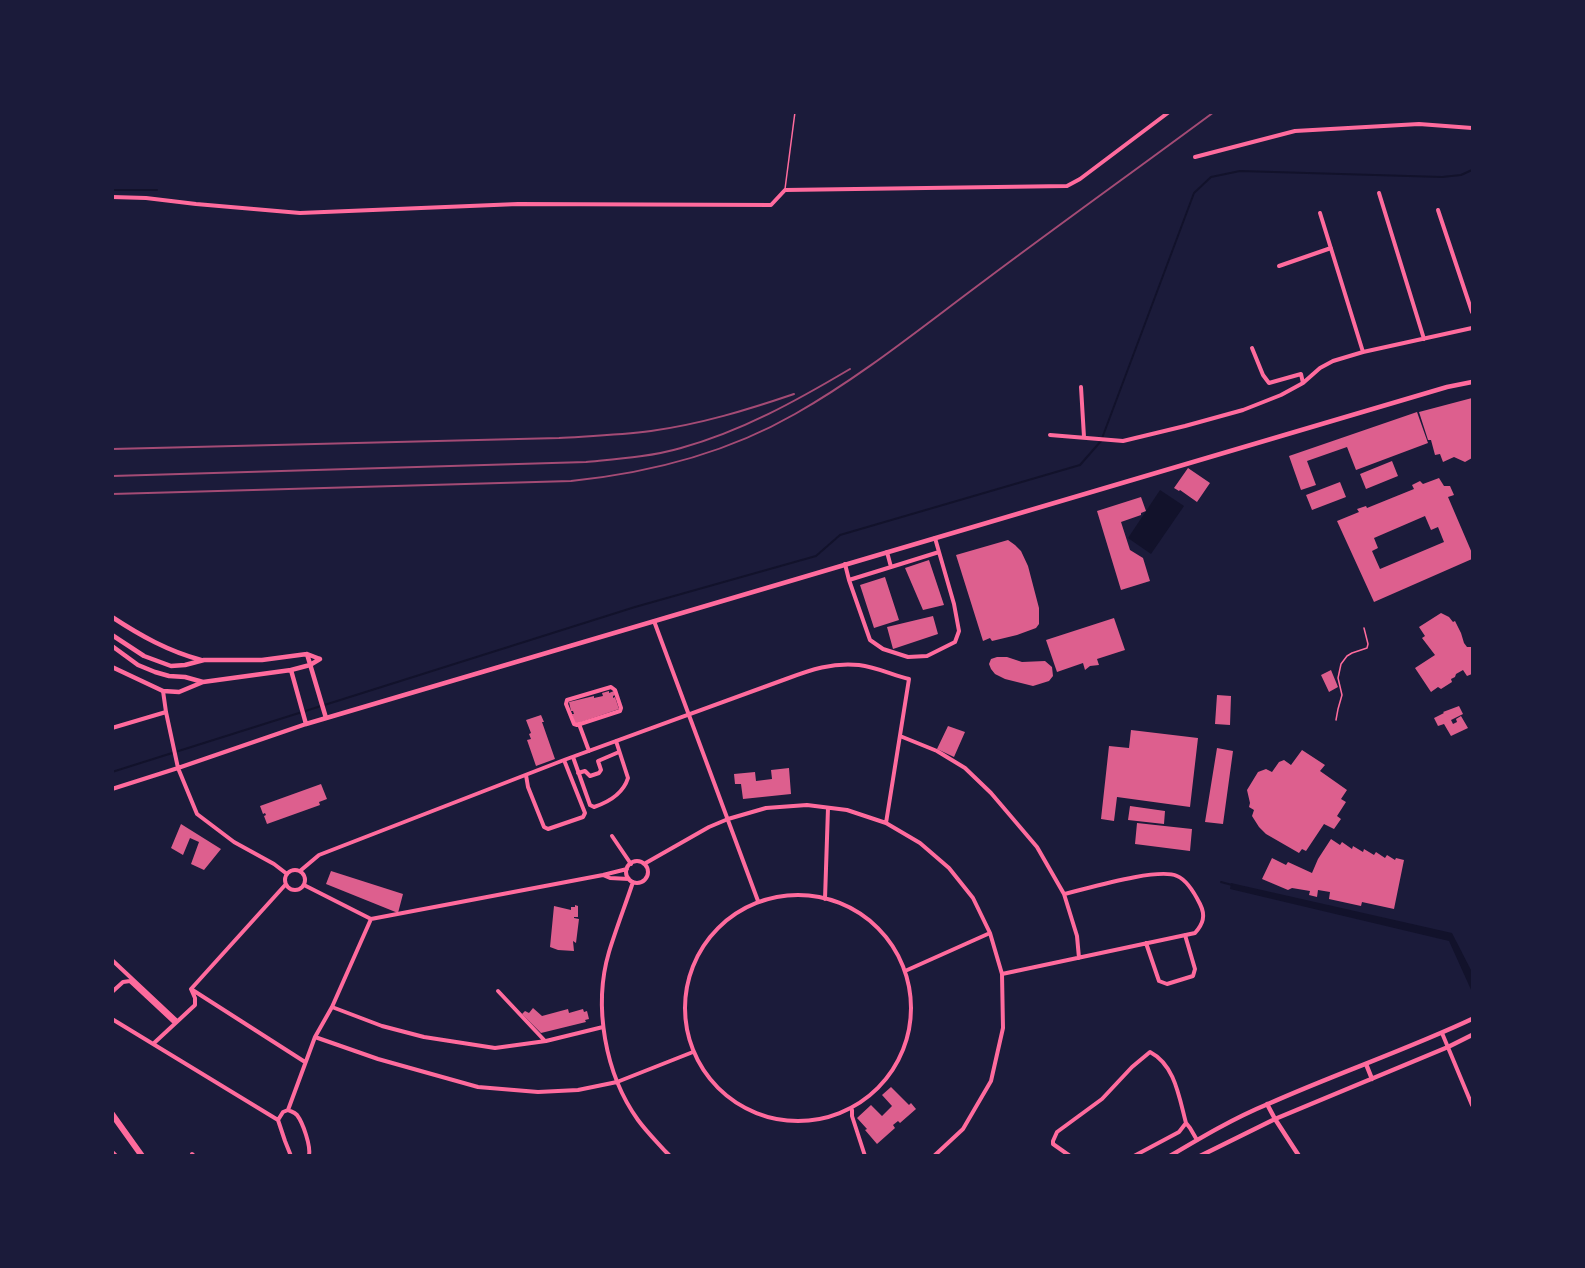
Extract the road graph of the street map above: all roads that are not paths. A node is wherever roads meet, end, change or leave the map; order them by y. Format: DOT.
graph roads {
  1 [pos="795,112"];
  2 [pos="1169,112"];
  3 [pos="1473,128"];
  4 [pos="1195,157"];
  5 [pos="785,190"];
  6 [pos="1379,193"];
  7 [pos="112,197"];
  8 [pos="1438,210"];
  9 [pos="1320,213"];
  10 [pos="1331,248"];
  11 [pos="1279,266"];
  12 [pos="1473,312"];
  13 [pos="1473,328"];
  14 [pos="1424,339"];
  15 [pos="1252,348"];
  16 [pos="1363,352"];
  17 [pos="1473,382"];
  18 [pos="1304,383"];
  19 [pos="1081,387"];
  20 [pos="1050,435"];
  21 [pos="1084,438"];
  22 [pos="935,538"];
  23 [pos="887,552"];
  24 [pos="939,552"];
  25 [pos="845,564"];
  26 [pos="891,567"];
  27 [pos="849,580"];
  28 [pos="112,617"];
  29 [pos="654,621"];
  30 [pos="1364,628"];
  31 [pos="112,635"];
  32 [pos="112,646"];
  33 [pos="307,654"];
  34 [pos="204,660"];
  35 [pos="310,665"];
  36 [pos="112,667"];
  37 [pos="291,670"];
  38 [pos="203,682"];
  39 [pos="164,691"];
  40 [pos="166,712"];
  41 [pos="689,715"];
  42 [pos="326,718"];
  43 [pos="1336,720"];
  44 [pos="306,724"];
  45 [pos="579,724"];
  46 [pos="112,728"];
  47 [pos="900,736"];
  48 [pos="616,741"];
  49 [pos="589,751"];
  50 [pos="619,752"];
  51 [pos="573,757"];
  52 [pos="564,760"];
  53 [pos="177,766"];
  54 [pos="578,773"];
  55 [pos="525,775"];
  56 [pos="112,789"];
  57 [pos="828,808"];
  58 [pos="728,819"];
  59 [pos="886,823"];
  60 [pos="612,836"];
  61 [pos="631,864"];
  62 [pos="644,864"];
  63 [pos="627,869"];
  64 [pos="300,871"];
  65 [pos="287,874"];
  66 [pos="603,875"];
  67 [pos="631,881"];
  68 [pos="285,884"];
  69 [pos="304,885"];
  70 [pos="1064,894"];
  71 [pos="825,898"];
  72 [pos="758,901"];
  73 [pos="371,919"];
  74 [pos="990,933"];
  75 [pos="1185,935"];
  76 [pos="1146,943"];
  77 [pos="1079,958"];
  78 [pos="112,960"];
  79 [pos="905,971"];
  80 [pos="1002,974"];
  81 [pos="191,989"];
  82 [pos="498,991"];
  83 [pos="112,992"];
  84 [pos="332,1007"];
  85 [pos="112,1019"];
  86 [pos="1473,1019"];
  87 [pos="176,1022"];
  88 [pos="603,1027"];
  89 [pos="1442,1033"];
  90 [pos="1473,1035"];
  91 [pos="315,1037"];
  92 [pos="546,1041"];
  93 [pos="153,1044"];
  94 [pos="1448,1047"];
  95 [pos="693,1052"];
  96 [pos="305,1062"];
  97 [pos="1366,1064"];
  98 [pos="1372,1078"];
  99 [pos="617,1082"];
  100 [pos="1267,1104"];
  101 [pos="1473,1105"];
  102 [pos="288,1110"];
  103 [pos="852,1110"];
  104 [pos="112,1114"];
  105 [pos="1275,1119"];
  106 [pos="278,1120"];
  107 [pos="1185,1123"];
  108 [pos="1197,1140"];
  109 [pos="142,1155"];
  110 [pos="291,1155"];
  111 [pos="309,1155"];
  112 [pos="670,1155"];
  113 [pos="865,1155"];
  114 [pos="934,1155"];
  115 [pos="1070,1155"];
  116 [pos="1134,1155"];
  117 [pos="1170,1155"];
  118 [pos="1200,1155"];
  119 [pos="1299,1155"];
  1 -- 5 [label="lane"];
  2 -- 5 [label="street"];
  3 -- 4 [label="street"];
  5 -- 7 [label="street"];
  6 -- 14 [label="street"];
  8 -- 12 [label="street"];
  9 -- 10 [label="street"];
  10 -- 11 [label="street"];
  10 -- 16 [label="street"];
  13 -- 14 [label="street"];
  14 -- 16 [label="street"];
  15 -- 18 [label="street"];
  16 -- 18 [label="street"];
  17 -- 22 [label="street"];
  18 -- 21 [label="street"];
  19 -- 21 [label="street"];
  20 -- 21 [label="street"];
  22 -- 23 [label="street"];
  22 -- 24 [label="street"];
  23 -- 25 [label="street"];
  23 -- 26 [label="street"];
  24 -- 26 [label="street"];
  24 -- 27 [label="street"];
  25 -- 27 [label="street"];
  25 -- 29 [label="street"];
  26 -- 27 [label="street"];
  28 -- 34 [label="street"];
  29 -- 41 [label="street"];
  29 -- 42 [label="street"];
  30 -- 43 [label="lane"];
  31 -- 34 [label="street"];
  32 -- 38 [label="street"];
  33 -- 34 [label="street"];
  33 -- 35 [label="street"];
  33 -- 35 [label="street"];
  35 -- 37 [label="street"];
  35 -- 42 [label="street"];
  36 -- 39 [label="street"];
  37 -- 38 [label="street"];
  37 -- 44 [label="street"];
  38 -- 39 [label="street"];
  39 -- 40 [label="street"];
  40 -- 46 [label="street"];
  40 -- 53 [label="street"];
  41 -- 47 [label="street"];
  41 -- 48 [label="street"];
  41 -- 58 [label="street"];
  42 -- 44 [label="street"];
  44 -- 53 [label="street"];
  45 -- 45 [label="street"];
  45 -- 49 [label="street"];
  47 -- 59 [label="street"];
  47 -- 70 [label="street"];
  48 -- 49 [label="street"];
  48 -- 50 [label="street"];
  49 -- 51 [label="street"];
  50 -- 54 [label="street"];
  50 -- 54 [label="street"];
  51 -- 52 [label="street"];
  51 -- 54 [label="street"];
  52 -- 55 [label="street"];
  52 -- 55 [label="street"];
  53 -- 56 [label="street"];
  53 -- 65 [label="street"];
  55 -- 64 [label="street"];
  57 -- 58 [label="street"];
  57 -- 59 [label="street"];
  57 -- 71 [label="street"];
  58 -- 62 [label="street"];
  58 -- 72 [label="street"];
  59 -- 74 [label="street"];
  60 -- 61 [label="street"];
  61 -- 62 [label="street"];
  61 -- 63 [label="street"];
  62 -- 67 [label="street"];
  63 -- 66 [label="street"];
  63 -- 67 [label="street"];
  64 -- 65 [label="street"];
  64 -- 69 [label="street"];
  65 -- 68 [label="street"];
  66 -- 67 [label="street"];
  66 -- 73 [label="street"];
  67 -- 88 [label="street"];
  68 -- 69 [label="street"];
  68 -- 81 [label="street"];
  69 -- 73 [label="street"];
  70 -- 75 [label="street"];
  70 -- 77 [label="street"];
  71 -- 72 [label="street"];
  71 -- 79 [label="street"];
  72 -- 95 [label="street"];
  73 -- 84 [label="street"];
  74 -- 79 [label="street"];
  74 -- 80 [label="street"];
  75 -- 76 [label="street"];
  75 -- 76 [label="street"];
  76 -- 77 [label="street"];
  77 -- 80 [label="street"];
  78 -- 87 [label="street"];
  79 -- 103 [label="street"];
  80 -- 114 [label="street"];
  81 -- 87 [label="street"];
  81 -- 96 [label="street"];
  82 -- 92 [label="street"];
  83 -- 87 [label="street"];
  84 -- 91 [label="street"];
  84 -- 92 [label="street"];
  85 -- 93 [label="street"];
  86 -- 89 [label="street"];
  87 -- 93 [label="street"];
  88 -- 92 [label="street"];
  88 -- 99 [label="street"];
  89 -- 94 [label="street"];
  89 -- 97 [label="street"];
  90 -- 94 [label="street"];
  91 -- 96 [label="street"];
  91 -- 99 [label="street"];
  93 -- 106 [label="street"];
  94 -- 98 [label="street"];
  94 -- 101 [label="street"];
  95 -- 99 [label="street"];
  95 -- 103 [label="street"];
  96 -- 102 [label="street"];
  97 -- 98 [label="street"];
  97 -- 100 [label="street"];
  98 -- 105 [label="street"];
  99 -- 112 [label="street"];
  100 -- 105 [label="street"];
  100 -- 108 [label="street"];
  102 -- 106 [label="street"];
  102 -- 111 [label="street"];
  103 -- 113 [label="street"];
  104 -- 109 [label="highway"];
  105 -- 118 [label="street"];
  105 -- 119 [label="street"];
  106 -- 110 [label="street"];
  107 -- 108 [label="street"];
  107 -- 115 [label="street"];
  107 -- 116 [label="street"];
  108 -- 117 [label="street"];
}
